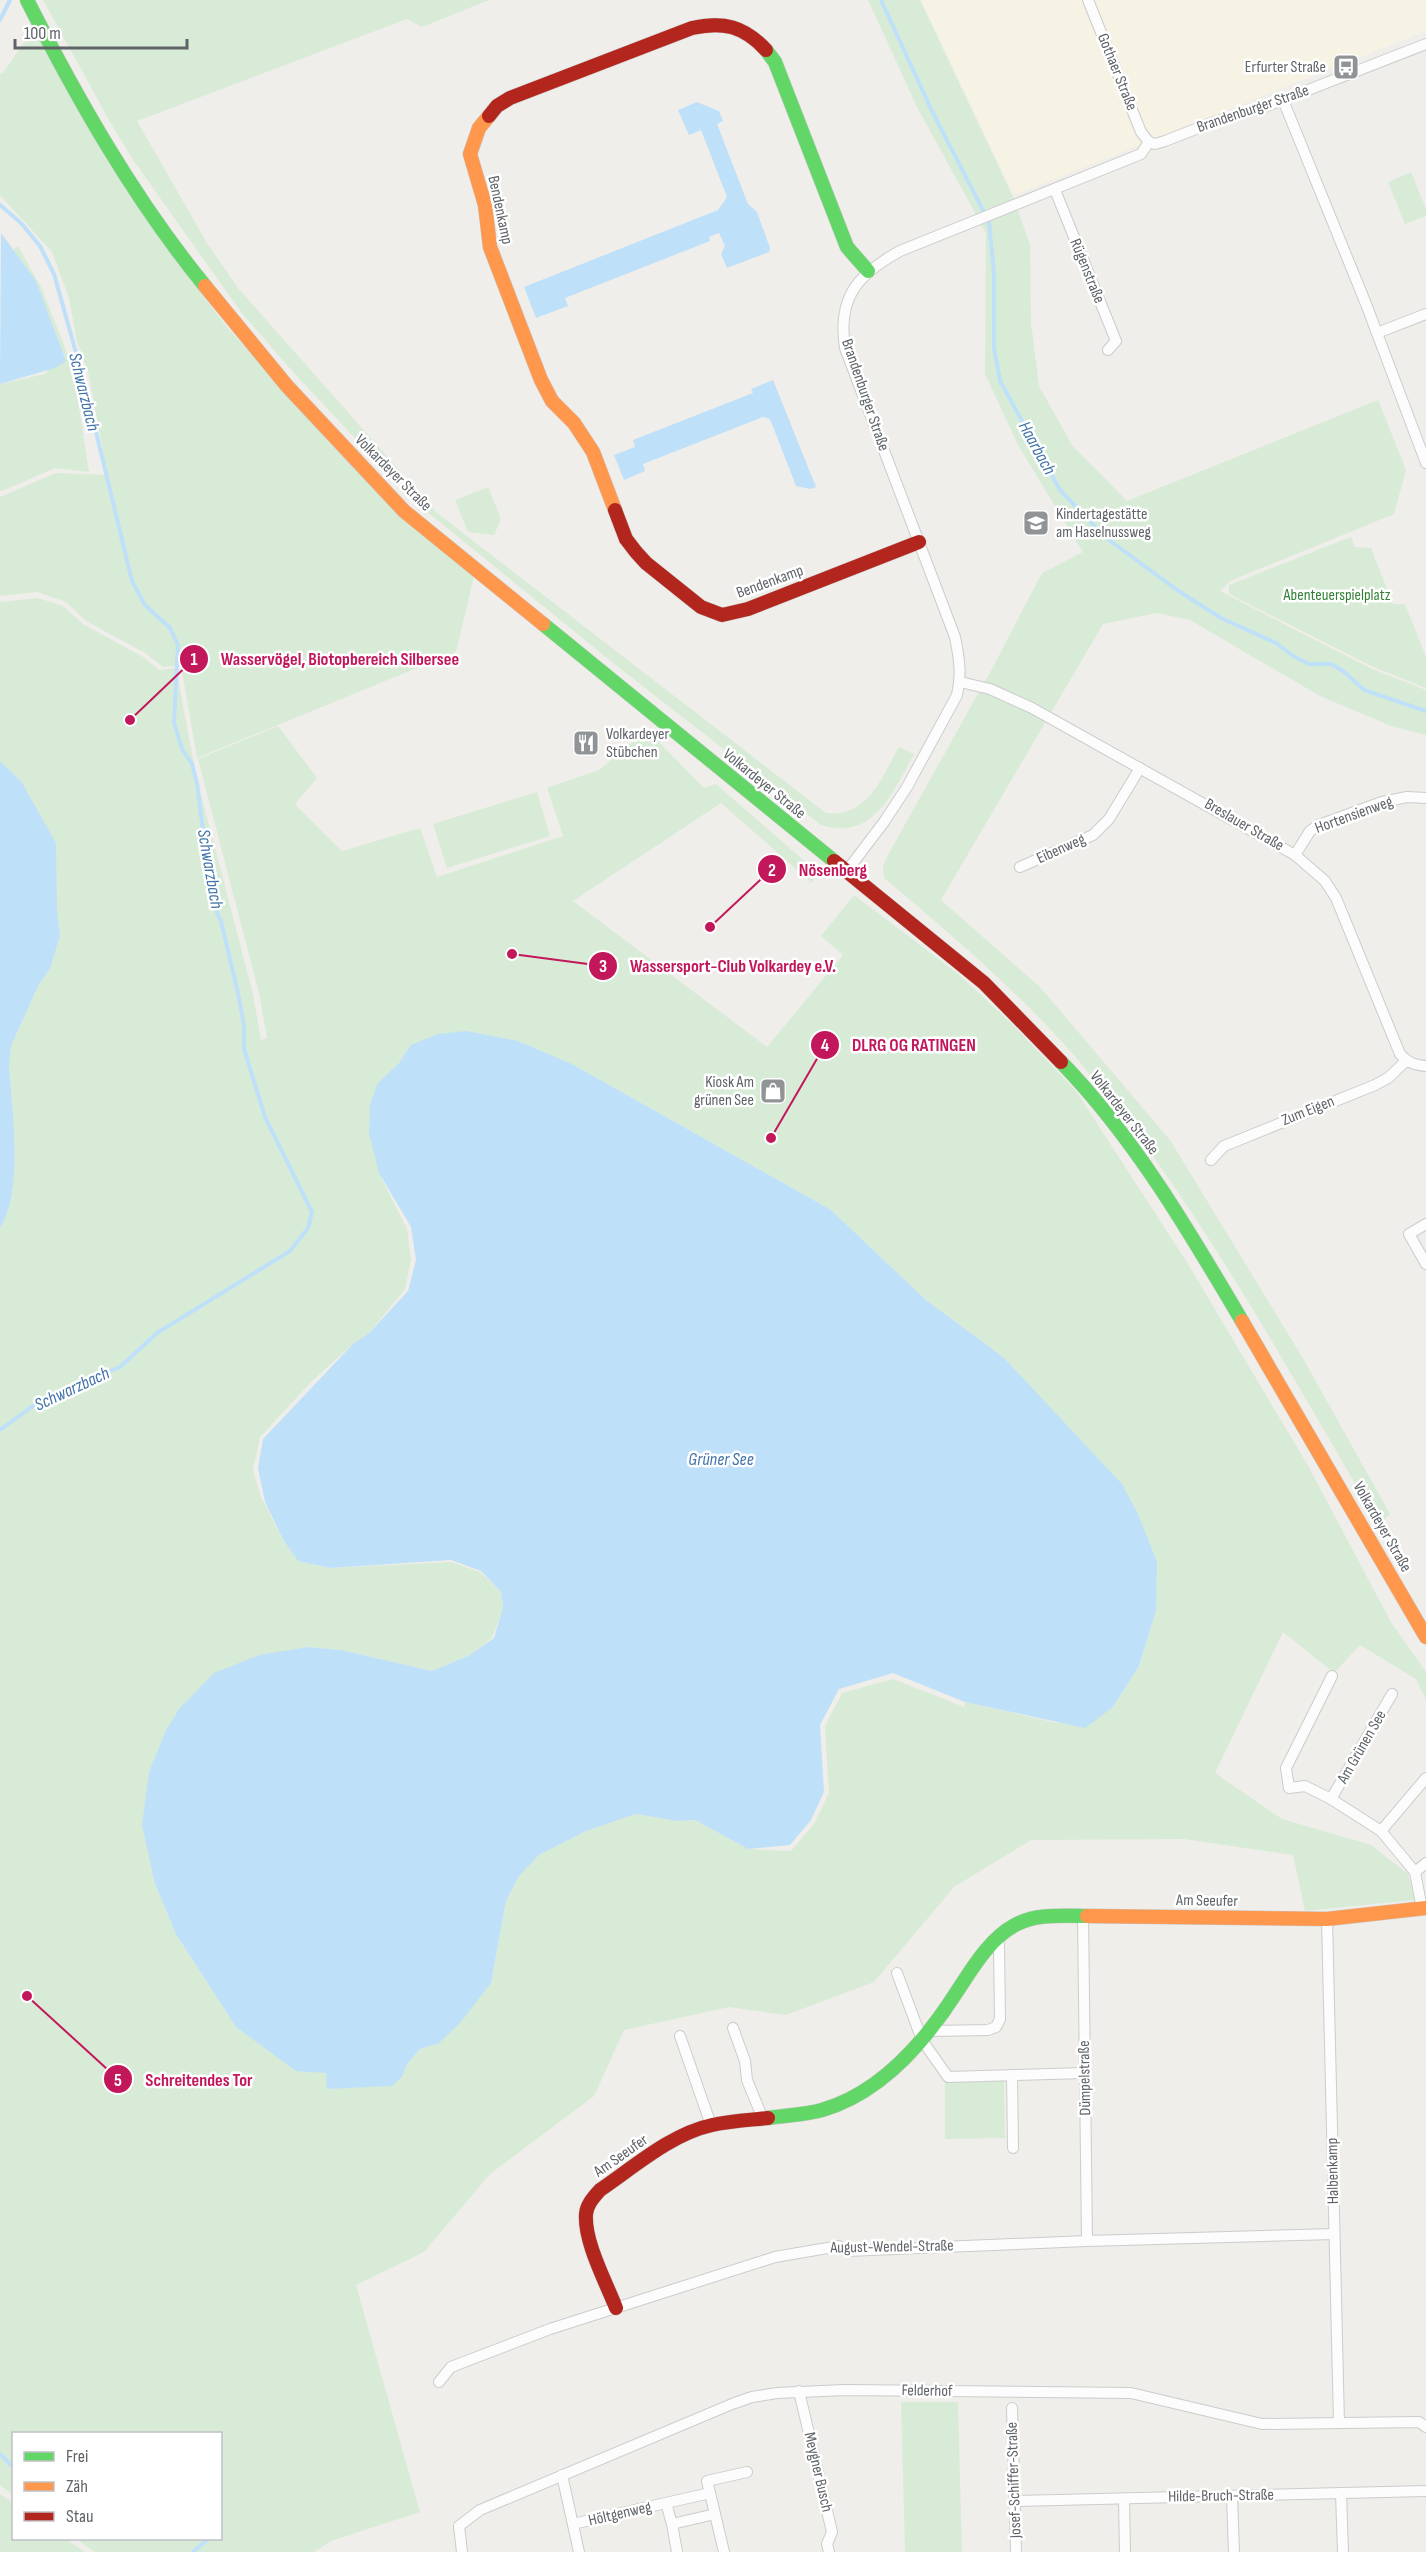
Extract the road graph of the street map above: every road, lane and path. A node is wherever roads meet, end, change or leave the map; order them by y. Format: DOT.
graph roads {
  1 [pos="27,0"];
  2 [pos="1088,0"];
  3 [pos="1426,44"];
  4 [pos="1283,100"];
  5 [pos="1149,142"];
  6 [pos="1055,190"];
  7 [pos="867,271"];
  8 [pos="1426,314"];
  9 [pos="1377,333"];
  10 [pos="1108,350"];
  11 [pos="1426,463"];
  12 [pos="918,542"];
  13 [pos="960,682"];
  14 [pos="1140,768"];
  15 [pos="1426,798"];
  16 [pos="1295,855"];
  17 [pos="1020,867"];
  18 [pos="846,872"];
  19 [pos="1406,1061"];
  20 [pos="1426,1066"];
  21 [pos="1211,1161"];
  22 [pos="1426,1224"];
  23 [pos="1426,1264"];
  24 [pos="1426,1637"];
  25 [pos="1332,1676"];
  26 [pos="1392,1694"];
  27 [pos="1426,1778"];
  28 [pos="1331,1799"];
  29 [pos="1381,1831"];
  30 [pos="1426,1863"];
  31 [pos="1415,1872"];
  32 [pos="1424,1909"];
  33 [pos="1083,1915"];
  34 [pos="1327,1918"];
  35 [pos="995,1942"];
  36 [pos="897,1973"];
  37 [pos="733,2028"];
  38 [pos="680,2036"];
  39 [pos="926,2036"];
  40 [pos="1085,2073"];
  41 [pos="1012,2075"];
  42 [pos="763,2119"];
  43 [pos="711,2125"];
  44 [pos="1013,2148"];
  45 [pos="1334,2235"];
  46 [pos="1087,2241"];
  47 [pos="616,2308"];
  48 [pos="439,2382"];
  49 [pos="799,2391"];
  50 [pos="1012,2408"];
  51 [pos="1339,2423"];
  52 [pos="1424,2423"];
  53 [pos="747,2472"];
  54 [pos="562,2475"];
  55 [pos="1426,2491"];
  56 [pos="710,2493"];
  57 [pos="1341,2493"];
  58 [pos="1232,2496"];
  59 [pos="1124,2499"];
  60 [pos="1015,2501"];
  61 [pos="666,2503"];
  62 [pos="715,2514"];
  63 [pos="573,2524"];
  64 [pos="672,2524"];
  65 [pos="462,2552"];
  66 [pos="579,2552"];
  67 [pos="678,2552"];
  68 [pos="724,2552"];
  69 [pos="829,2552"];
  70 [pos="1016,2552"];
  71 [pos="1125,2552"];
  72 [pos="1234,2552"];
  73 [pos="1342,2552"];
  1 -- 18 [label="street, Volkardeyer Straße"];
  2 -- 5 [label="street, Gothaer Straße"];
  3 -- 4 [label="street, Brandenburger Straße"];
  4 -- 5 [label="street, Brandenburger Straße"];
  4 -- 9 [label="street"];
  5 -- 6 [label="street, Brandenburger Straße"];
  6 -- 7 [label="street, Brandenburger Straße"];
  6 -- 10 [label="street, Rügenstraße"];
  7 -- 12 [label="street, Brandenburger Straße"];
  7 -- 12 [label="street, Bendenkamp"];
  8 -- 9 [label="street"];
  9 -- 11 [label="street"];
  12 -- 13 [label="street, Brandenburger Straße"];
  13 -- 14 [label="street, Breslauer Straße"];
  13 -- 18 [label="street, Brandenburger Straße"];
  14 -- 16 [label="street, Breslauer Straße"];
  14 -- 17 [label="street, Eibenweg"];
  15 -- 16 [label="street, Hortensienweg"];
  16 -- 19 [label="street, Breslauer Straße"];
  18 -- 24 [label="street, Volkardeyer Straße"];
  19 -- 20 [label="street"];
  19 -- 21 [label="street, Zum Eigen"];
  22 -- 23 [label="street"];
  25 -- 28 [label="street, Am Grünen See"];
  26 -- 28 [label="street, Am Grünen See"];
  27 -- 29 [label="street"];
  28 -- 29 [label="street, Am Grünen See"];
  29 -- 31 [label="street, Am Grünen See"];
  30 -- 31 [label="street"];
  31 -- 32 [label="street, Am Grünen See"];
  32 -- 34 [label="street, Am Seeufer"];
  33 -- 34 [label="street, Am Seeufer"];
  33 -- 35 [label="street, Am Seeufer"];
  33 -- 40 [label="street, Dümpelstraße"];
  34 -- 45 [label="street, Halbenkamp"];
  35 -- 39 [label="street, Am Seeufer"];
  35 -- 39 [label="street"];
  36 -- 39 [label="street"];
  37 -- 42 [label="street"];
  38 -- 43 [label="street"];
  39 -- 41 [label="street"];
  39 -- 42 [label="street, Am Seeufer"];
  40 -- 41 [label="street"];
  40 -- 46 [label="street, Dümpelstraße"];
  41 -- 44 [label="street"];
  42 -- 43 [label="street, Am Seeufer"];
  43 -- 47 [label="street, Am Seeufer"];
  45 -- 46 [label="street, August-Wendel-Straße"];
  45 -- 51 [label="street, Halbenkamp"];
  46 -- 47 [label="street, August-Wendel-Straße"];
  47 -- 48 [label="street, August-Wendel-Straße"];
  49 -- 51 [label="street, Felderhof"];
  49 -- 54 [label="street, Felderhof"];
  49 -- 69 [label="street, Meygner Busch"];
  50 -- 60 [label="street, Josef-Schiffer-Straße"];
  51 -- 52 [label="street, Felderhof"];
  53 -- 56 [label="street"];
  54 -- 63 [label="street, Höltgenweg"];
  54 -- 65 [label="street, Felderhof"];
  55 -- 57 [label="street, Hilde-Bruch-Straße"];
  56 -- 61 [label="street, Höltgenweg"];
  56 -- 62 [label="street"];
  57 -- 58 [label="street, Hilde-Bruch-Straße"];
  57 -- 73 [label="street"];
  58 -- 59 [label="street, Hilde-Bruch-Straße"];
  58 -- 72 [label="street"];
  59 -- 60 [label="street, Hilde-Bruch-Straße"];
  59 -- 71 [label="street"];
  60 -- 70 [label="street, Josef-Schiffer-Straße"];
  61 -- 63 [label="street, Höltgenweg"];
  61 -- 64 [label="street, Höltgenweg"];
  62 -- 64 [label="street, Höltgenweg"];
  62 -- 68 [label="street"];
  63 -- 66 [label="street, Höltgenweg"];
  64 -- 67 [label="street, Höltgenweg"];
}
